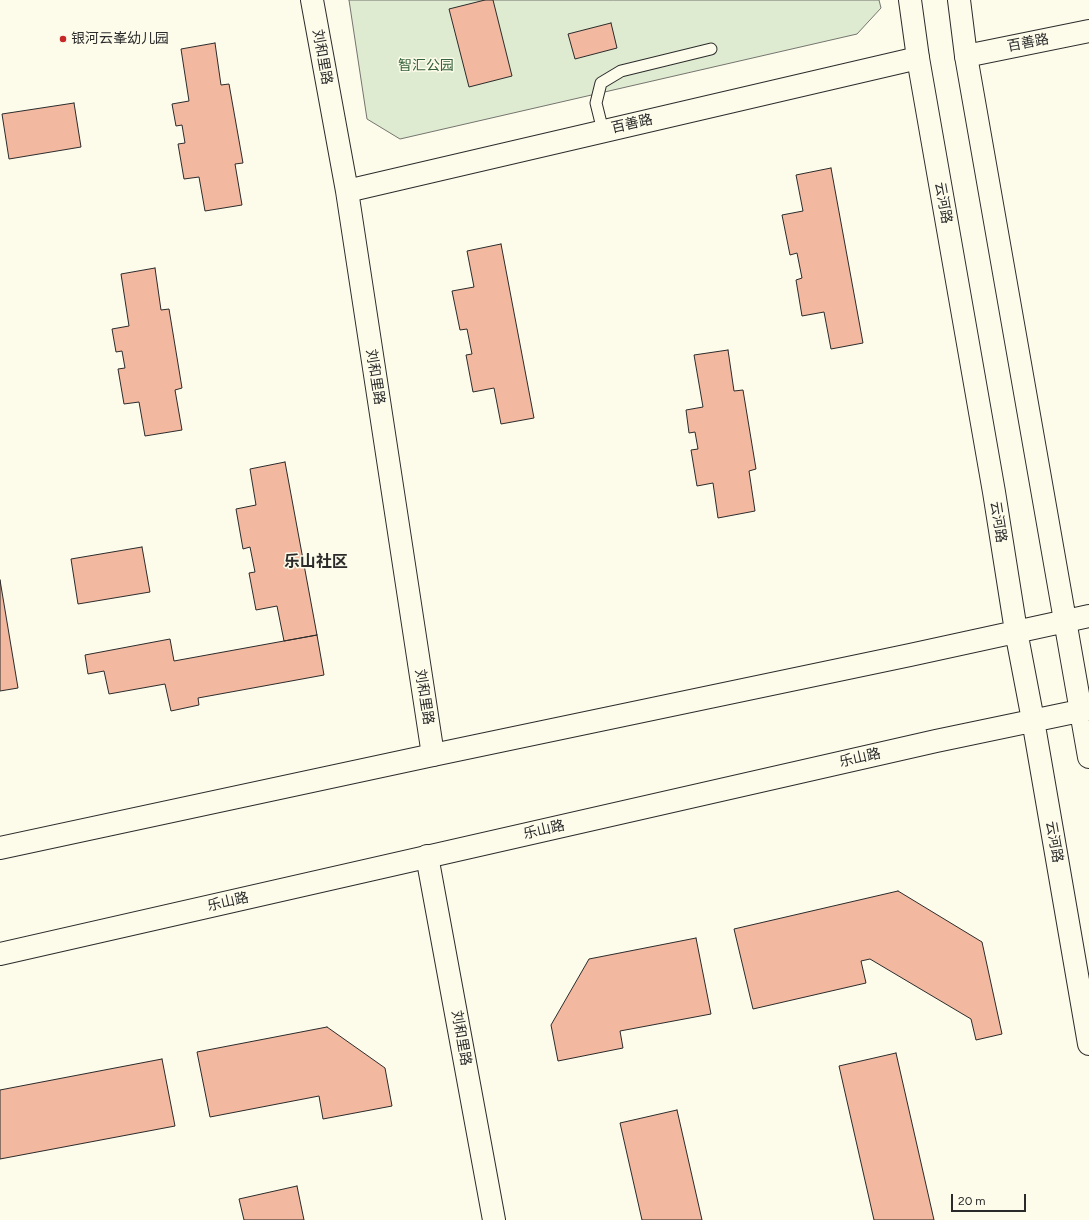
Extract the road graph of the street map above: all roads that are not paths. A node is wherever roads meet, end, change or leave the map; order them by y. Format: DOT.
graph roads {
  1 [pos="312,0"];
  2 [pos="910,0"];
  3 [pos="959,0"];
  4 [pos="1089,31"];
  5 [pos="711,49"];
  6 [pos="966,56"];
  7 [pos="918,58"];
  8 [pos="602,131"];
  9 [pos="347,191"];
  10 [pos="1089,616"];
  11 [pos="1066,622"];
  12 [pos="1016,632"];
  13 [pos="1085,710"];
  14 [pos="1033,720"];
  15 [pos="433,755"];
  16 [pos="1089,757"];
  17 [pos="0,848"];
  18 [pos="427,856"];
  19 [pos="0,954"];
  20 [pos="1089,1044"];
  21 [pos="494,1220"];
  1 -- 9 [label="street, 刘和里路"];
  2 -- 7 [label="street, 云河路"];
  3 -- 6 [label="street"];
  4 -- 6 [label="street, 百善路"];
  5 -- 8 [label="lane"];
  6 -- 11 [label="street"];
  7 -- 8 [label="street, 百善路"];
  7 -- 12 [label="street, 云河路"];
  8 -- 9 [label="street, 百善路"];
  9 -- 15 [label="street, 刘和里路"];
  10 -- 11 [label="street"];
  11 -- 12 [label="street"];
  11 -- 13 [label="street"];
  12 -- 14 [label="street, 云河路"];
  12 -- 15 [label="street"];
  13 -- 14 [label="street, 乐山路"];
  13 -- 16 [label="street"];
  14 -- 18 [label="street, 乐山路"];
  14 -- 20 [label="street, 云河路"];
  15 -- 17 [label="street"];
  18 -- 19 [label="street, 乐山路"];
  18 -- 21 [label="street, 刘和里路"];
}
